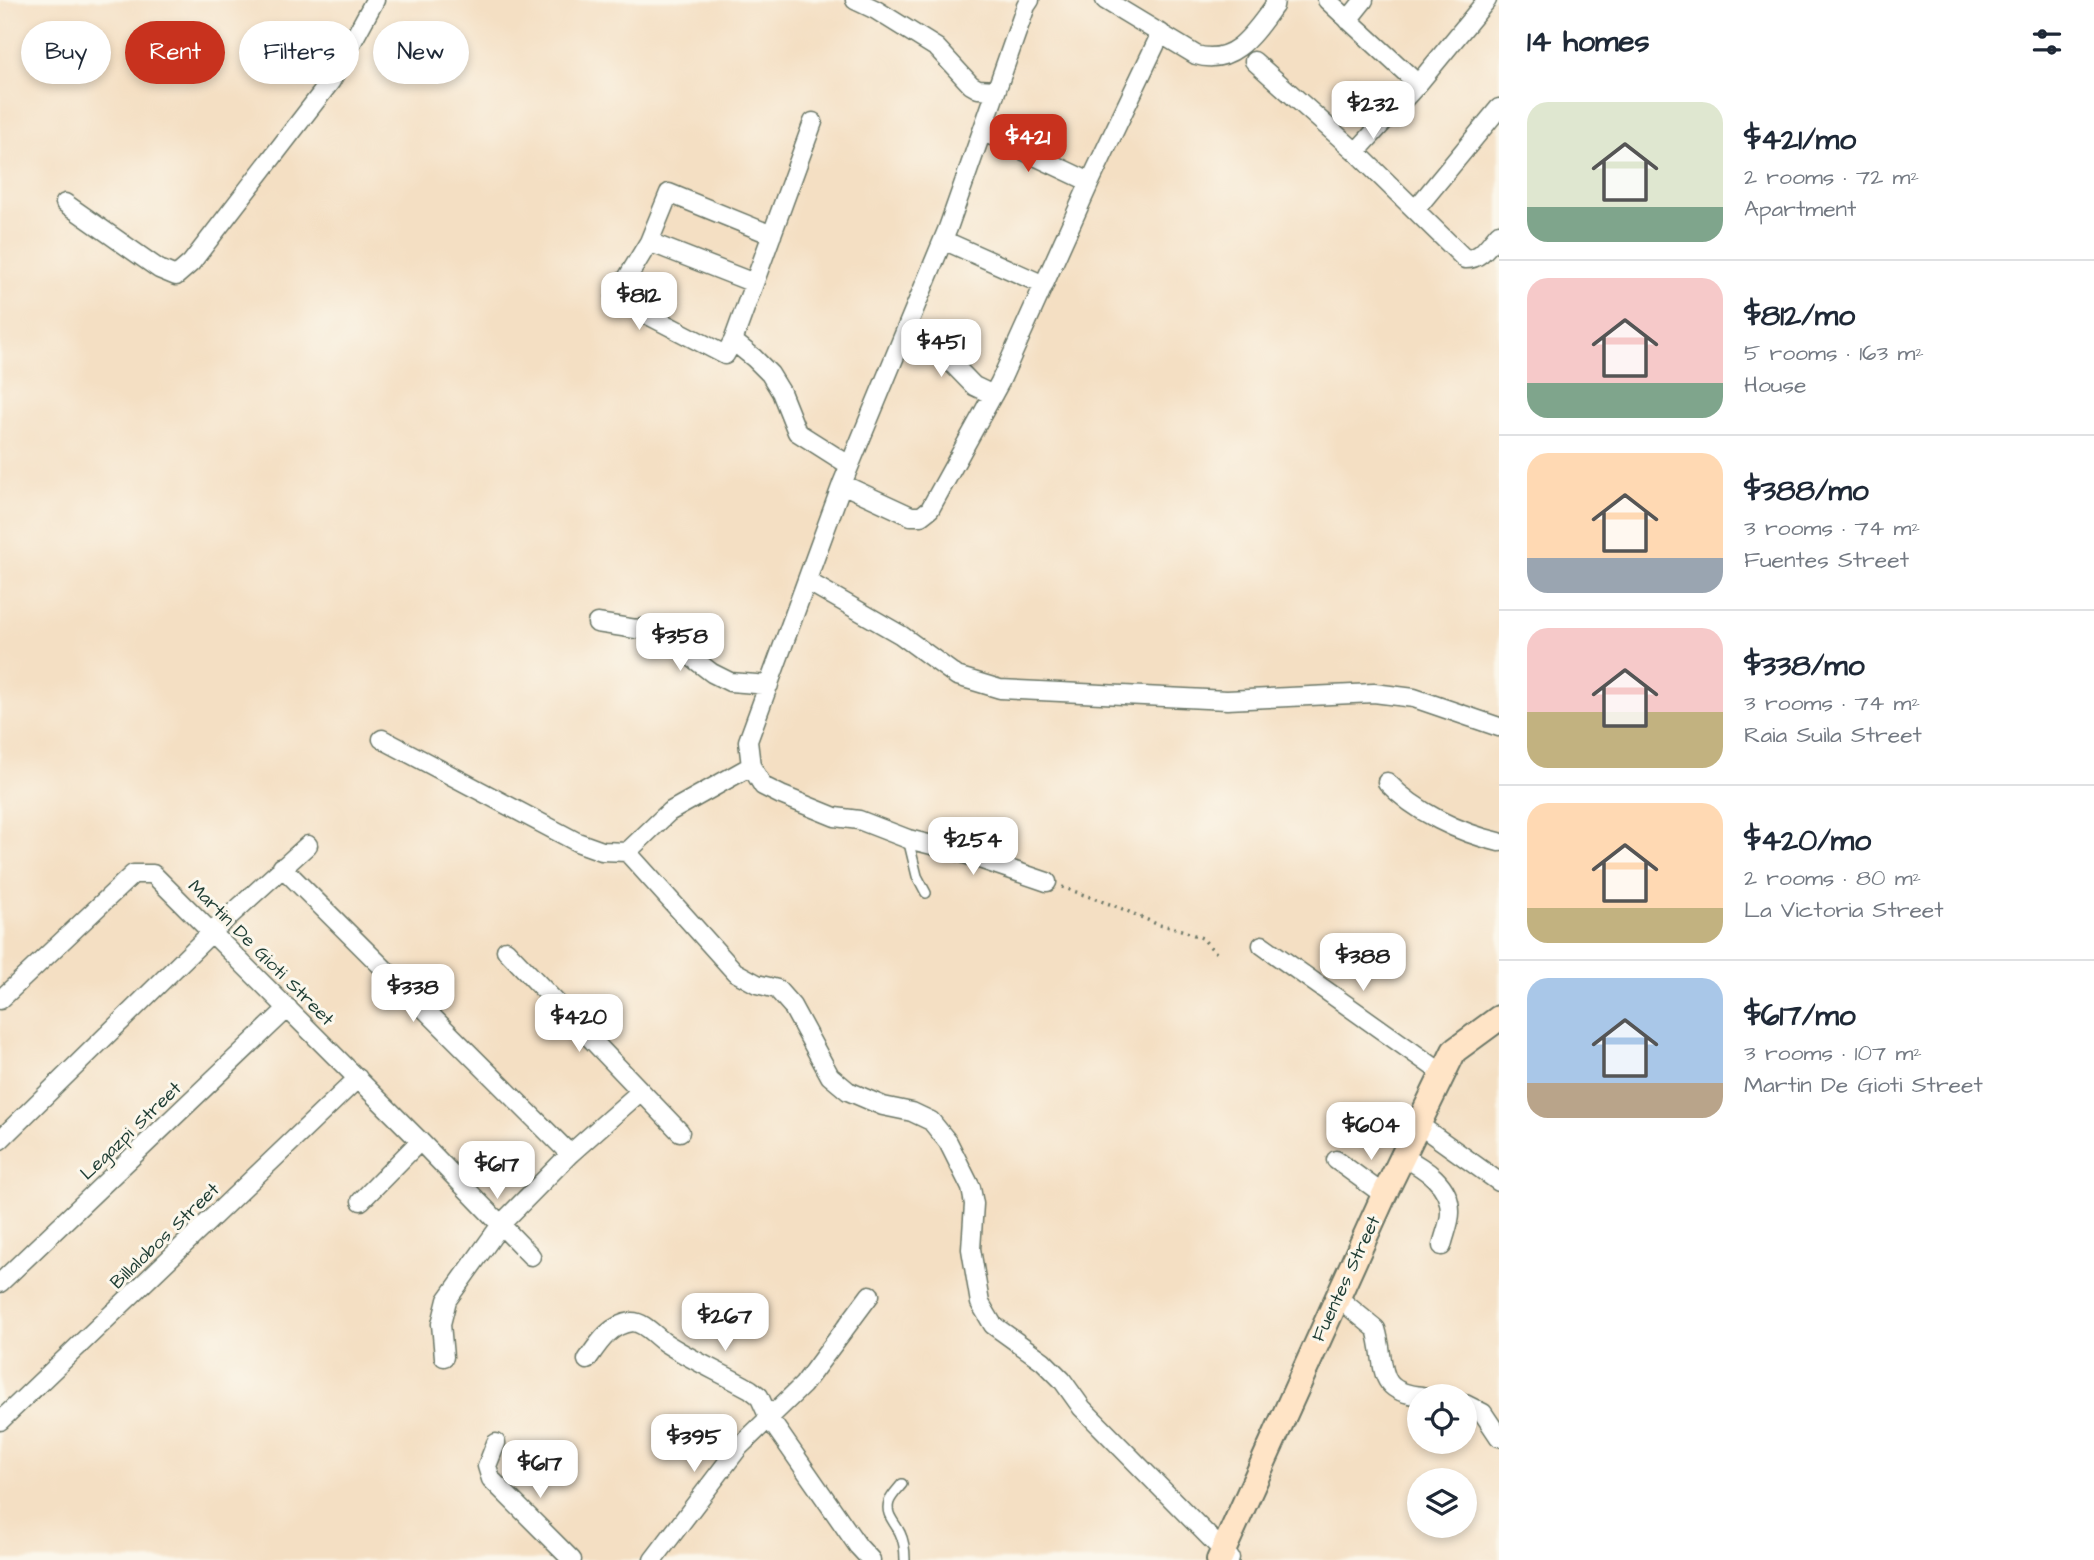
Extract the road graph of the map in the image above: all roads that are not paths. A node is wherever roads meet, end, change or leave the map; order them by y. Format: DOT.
graph roads {
  1 [pos="375,0"];
  2 [pos="855,0"];
  3 [pos="1031,0"];
  4 [pos="1105,0"];
  5 [pos="1275,0"];
  6 [pos="1326,0"];
  7 [pos="1364,0"];
  8 [pos="1487,0"];
  9 [pos="1348,19"];
  10 [pos="1161,33"];
  11 [pos="1254,61"];
  12 [pos="1418,84"];
  13 [pos="996,90"];
  14 [pos="1499,108"];
  15 [pos="813,122"];
  16 [pos="982,131"];
  17 [pos="1356,152"];
  18 [pos="1090,183"];
  19 [pos="65,203"];
  20 [pos="1415,209"];
  21 [pos="1499,233"];
  22 [pos="772,235"];
  23 [pos="943,240"];
  24 [pos="649,242"];
  25 [pos="754,283"];
  26 [pos="1044,285"];
  27 [pos="905,332"];
  28 [pos="733,341"];
  29 [pos="993,395"];
  30 [pos="849,465"];
  31 [pos="842,484"];
  32 [pos="807,581"];
  33 [pos="597,623"];
  34 [pos="769,685"];
  35 [pos="1499,727"];
  36 [pos="382,739"];
  37 [pos="751,766"];
  38 [pos="1387,782"];
  39 [pos="908,839"];
  40 [pos="1499,842"];
  41 [pos="308,845"];
  42 [pos="627,852"];
  43 [pos="282,867"];
  44 [pos="1047,882"];
  45 [pos="926,893"];
  46 [pos="213,931"];
  47 [pos="1262,945"];
  48 [pos="506,950"];
  49 [pos="0,1000"];
  50 [pos="288,1007"];
  51 [pos="1499,1018"];
  52 [pos="1442,1073"];
  53 [pos="358,1078"];
  54 [pos="641,1091"];
  55 [pos="1418,1124"];
  56 [pos="680,1132"];
  57 [pos="0,1140"];
  58 [pos="420,1141"];
  59 [pos="570,1154"];
  60 [pos="1402,1156"];
  61 [pos="1336,1160"];
  62 [pos="1499,1182"];
  63 [pos="1384,1195"];
  64 [pos="361,1201"];
  65 [pos="502,1223"];
  66 [pos="1442,1246"];
  67 [pos="531,1256"];
  68 [pos="0,1283"];
  69 [pos="870,1295"];
  70 [pos="1337,1297"];
  71 [pos="444,1357"];
  72 [pos="587,1360"];
  73 [pos="1407,1393"];
  74 [pos="1477,1410"];
  75 [pos="769,1418"];
  76 [pos="0,1422"];
  77 [pos="1499,1437"];
  78 [pos="496,1443"];
  79 [pos="902,1484"];
  80 [pos="564,1557"];
  81 [pos="1224,1557"];
  82 [pos="653,1560"];
  83 [pos="871,1560"];
  84 [pos="905,1560"];
  1 -- 19 [label="street"];
  2 -- 13 [label="street"];
  3 -- 13 [label="street"];
  4 -- 10 [label="street"];
  5 -- 10 [label="street"];
  6 -- 9 [label="street"];
  7 -- 9 [label="street"];
  8 -- 12 [label="street"];
  9 -- 12 [label="street"];
  10 -- 18 [label="street"];
  11 -- 17 [label="street"];
  12 -- 17 [label="street"];
  13 -- 16 [label="street"];
  14 -- 20 [label="street"];
  15 -- 22 [label="street"];
  16 -- 18 [label="street"];
  16 -- 23 [label="street"];
  17 -- 20 [label="street"];
  18 -- 26 [label="street"];
  20 -- 21 [label="street"];
  22 -- 24 [label="street"];
  22 -- 25 [label="street"];
  23 -- 26 [label="street"];
  23 -- 27 [label="street"];
  24 -- 25 [label="street"];
  24 -- 28 [label="street"];
  25 -- 28 [label="street"];
  26 -- 29 [label="street"];
  27 -- 29 [label="street"];
  27 -- 30 [label="street"];
  28 -- 30 [label="street"];
  29 -- 31 [label="street"];
  30 -- 31 [label="street"];
  31 -- 32 [label="street"];
  32 -- 34 [label="street"];
  32 -- 35 [label="street"];
  33 -- 34 [label="street"];
  34 -- 37 [label="street"];
  36 -- 42 [label="street"];
  37 -- 39 [label="street"];
  37 -- 42 [label="street"];
  38 -- 40 [label="street"];
  39 -- 44 [label="street"];
  39 -- 45 [label="lane"];
  41 -- 43 [label="street"];
  42 -- 81 [label="street"];
  43 -- 46 [label="street"];
  43 -- 59 [label="street"];
  46 -- 49 [label="street, Martin De Gioti Street"];
  46 -- 50 [label="street, Martin De Gioti Street"];
  46 -- 57 [label="street"];
  47 -- 52 [label="street"];
  48 -- 54 [label="street"];
  50 -- 53 [label="street, Martin De Gioti Street"];
  50 -- 68 [label="street, Legazpi Street"];
  51 -- 52 [label="street, Fuentes Street"];
  52 -- 55 [label="street, Fuentes Street"];
  53 -- 58 [label="street, Martin De Gioti Street"];
  53 -- 76 [label="street, Billalobos Street"];
  54 -- 56 [label="street"];
  54 -- 59 [label="street"];
  55 -- 60 [label="street, Fuentes Street"];
  55 -- 62 [label="street"];
  58 -- 64 [label="street"];
  58 -- 65 [label="street, Martin De Gioti Street"];
  59 -- 65 [label="street"];
  60 -- 63 [label="street, Fuentes Street"];
  60 -- 66 [label="street"];
  61 -- 63 [label="street"];
  63 -- 70 [label="street, Fuentes Street"];
  65 -- 67 [label="street, Martin De Gioti Street"];
  65 -- 71 [label="street"];
  69 -- 75 [label="street"];
  70 -- 73 [label="street"];
  70 -- 81 [label="street, Fuentes Street"];
  72 -- 75 [label="street"];
  74 -- 77 [label="street"];
  75 -- 82 [label="street"];
  75 -- 83 [label="street"];
  78 -- 80 [label="street"];
  79 -- 84 [label="lane"];
}
